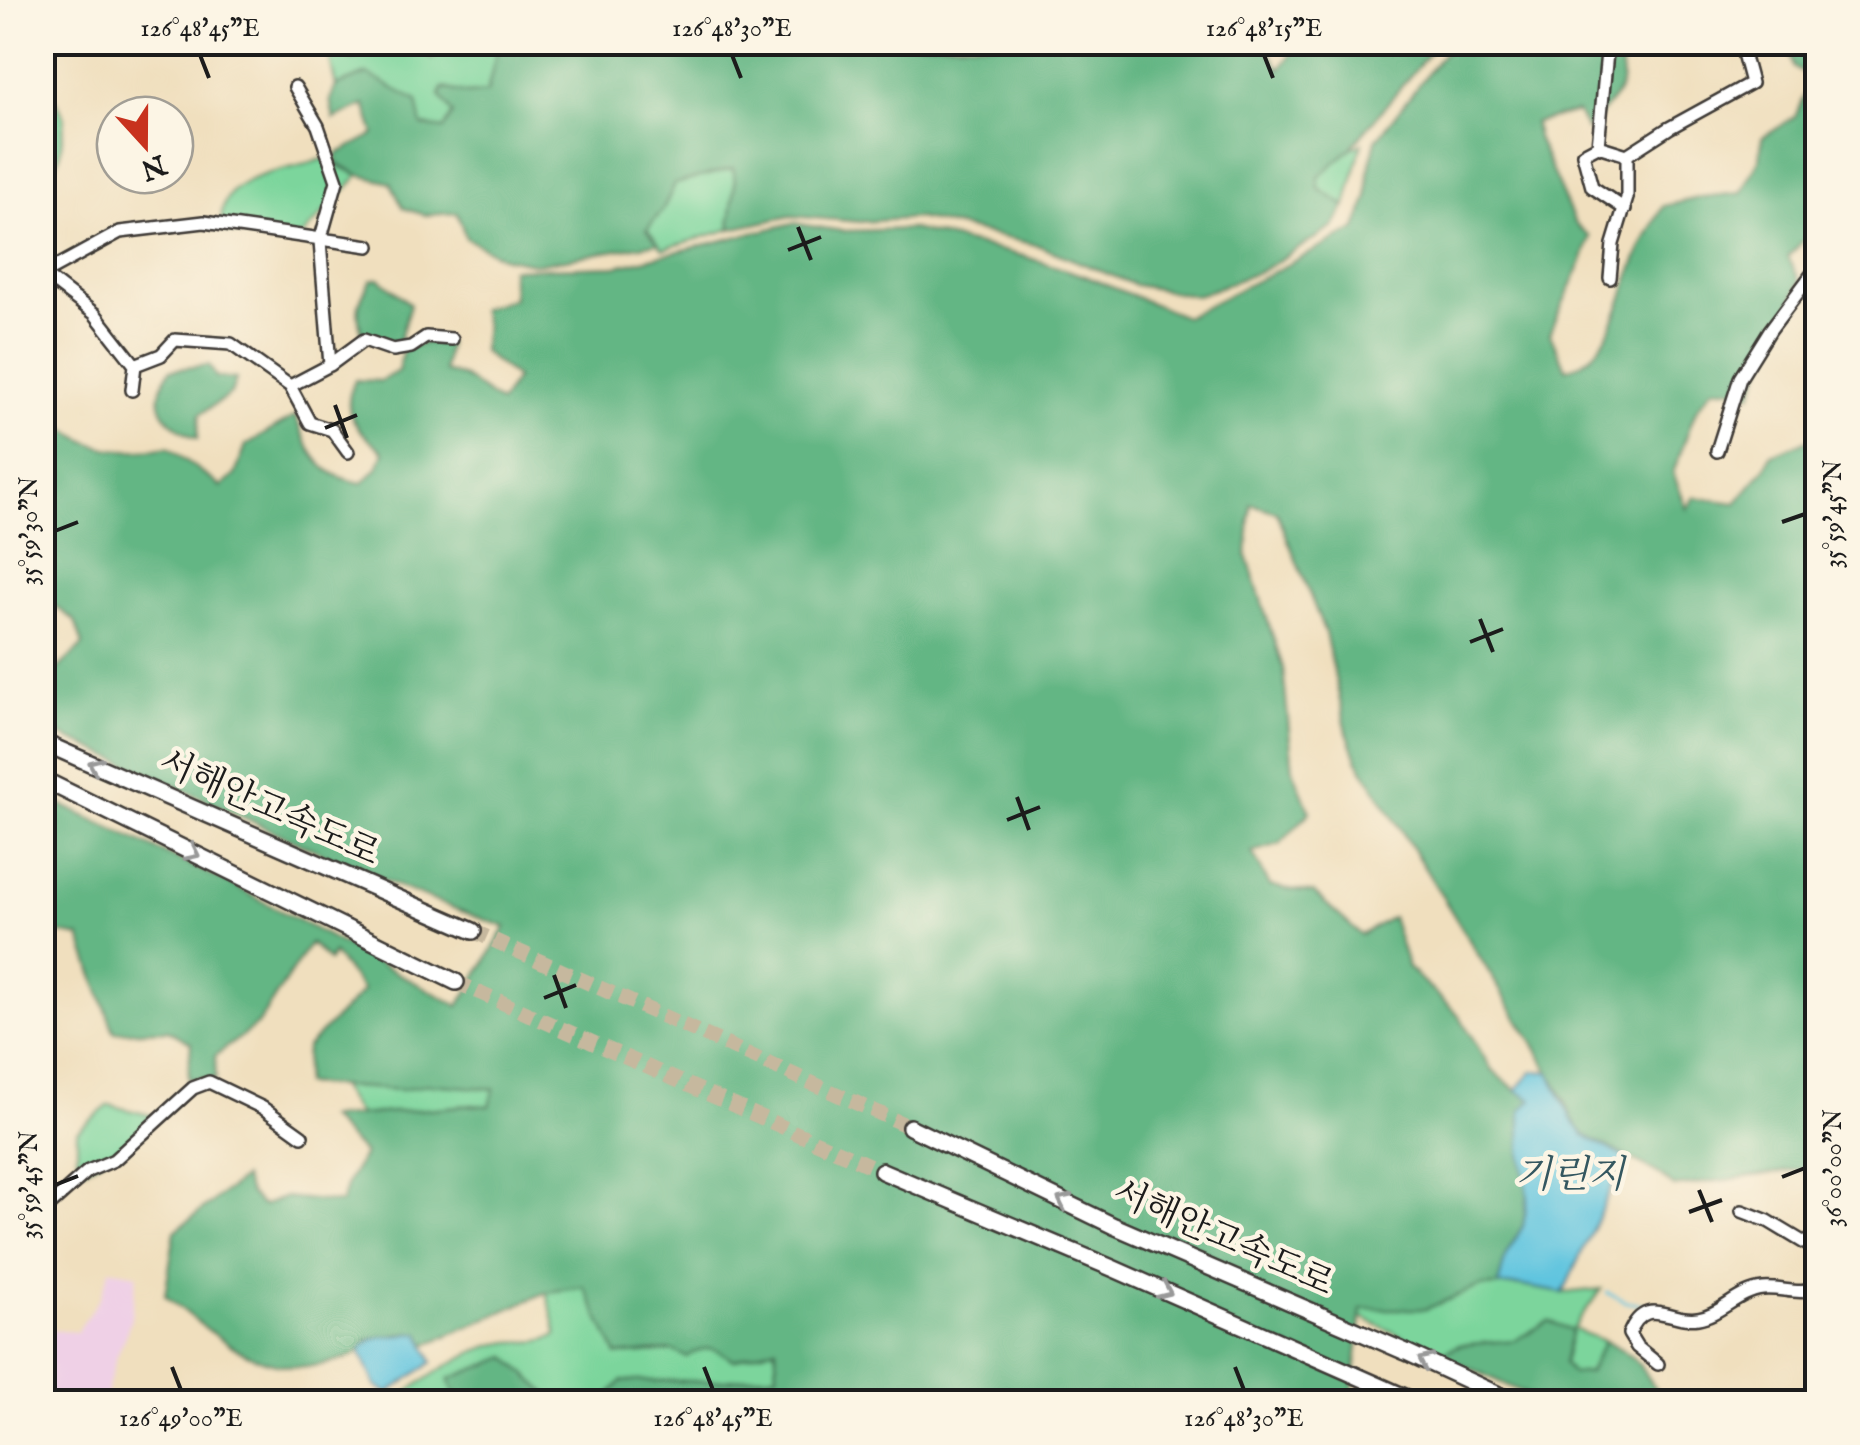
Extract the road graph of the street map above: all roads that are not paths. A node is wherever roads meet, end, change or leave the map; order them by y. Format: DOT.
graph roads {
  1 [pos="1608,42"];
  2 [pos="1740,42"];
  3 [pos="294,87"];
  4 [pos="1598,146"];
  5 [pos="1627,155"];
  6 [pos="1625,209"];
  7 [pos="320,241"];
  8 [pos="370,246"];
  9 [pos="1818,266"];
  10 [pos="43,273"];
  11 [pos="1610,278"];
  12 [pos="452,338"];
  13 [pos="135,364"];
  14 [pos="330,365"];
  15 [pos="290,386"];
  16 [pos="132,390"];
  17 [pos="1717,451"];
  18 [pos="348,452"];
  19 [pos="42,742"];
  20 [pos="42,779"];
  21 [pos="473,931"];
  22 [pos="456,982"];
  23 [pos="910,1127"];
  24 [pos="302,1136"];
  25 [pos="882,1171"];
  26 [pos="1742,1211"];
  27 [pos="42,1212"];
  28 [pos="1818,1251"];
  29 [pos="1818,1288"];
  30 [pos="1658,1364"];
  31 [pos="1416,1402"];
  32 [pos="1514,1402"];
  1 -- 4 [label="street"];
  2 -- 5 [label="street"];
  3 -- 7 [label="street"];
  4 -- 5 [label="street"];
  4 -- 6 [label="street"];
  5 -- 6 [label="street"];
  6 -- 11 [label="street"];
  7 -- 8 [label="street"];
  7 -- 10 [label="street"];
  7 -- 14 [label="street"];
  9 -- 17 [label="street"];
  10 -- 13 [label="street"];
  12 -- 14 [label="street"];
  13 -- 15 [label="street"];
  13 -- 16 [label="street"];
  14 -- 15 [label="street"];
  15 -- 18 [label="street"];
  21 -- 19 [label="highway, 서해안고속도로, one-way"];
  20 -- 22 [label="highway, 서해안고속도로, one-way"];
  32 -- 23 [label="highway, 서해안고속도로, one-way"];
  24 -- 27 [label="street"];
  25 -- 31 [label="highway, 서해안고속도로, one-way"];
  26 -- 28 [label="street"];
  29 -- 30 [label="street"];
}
